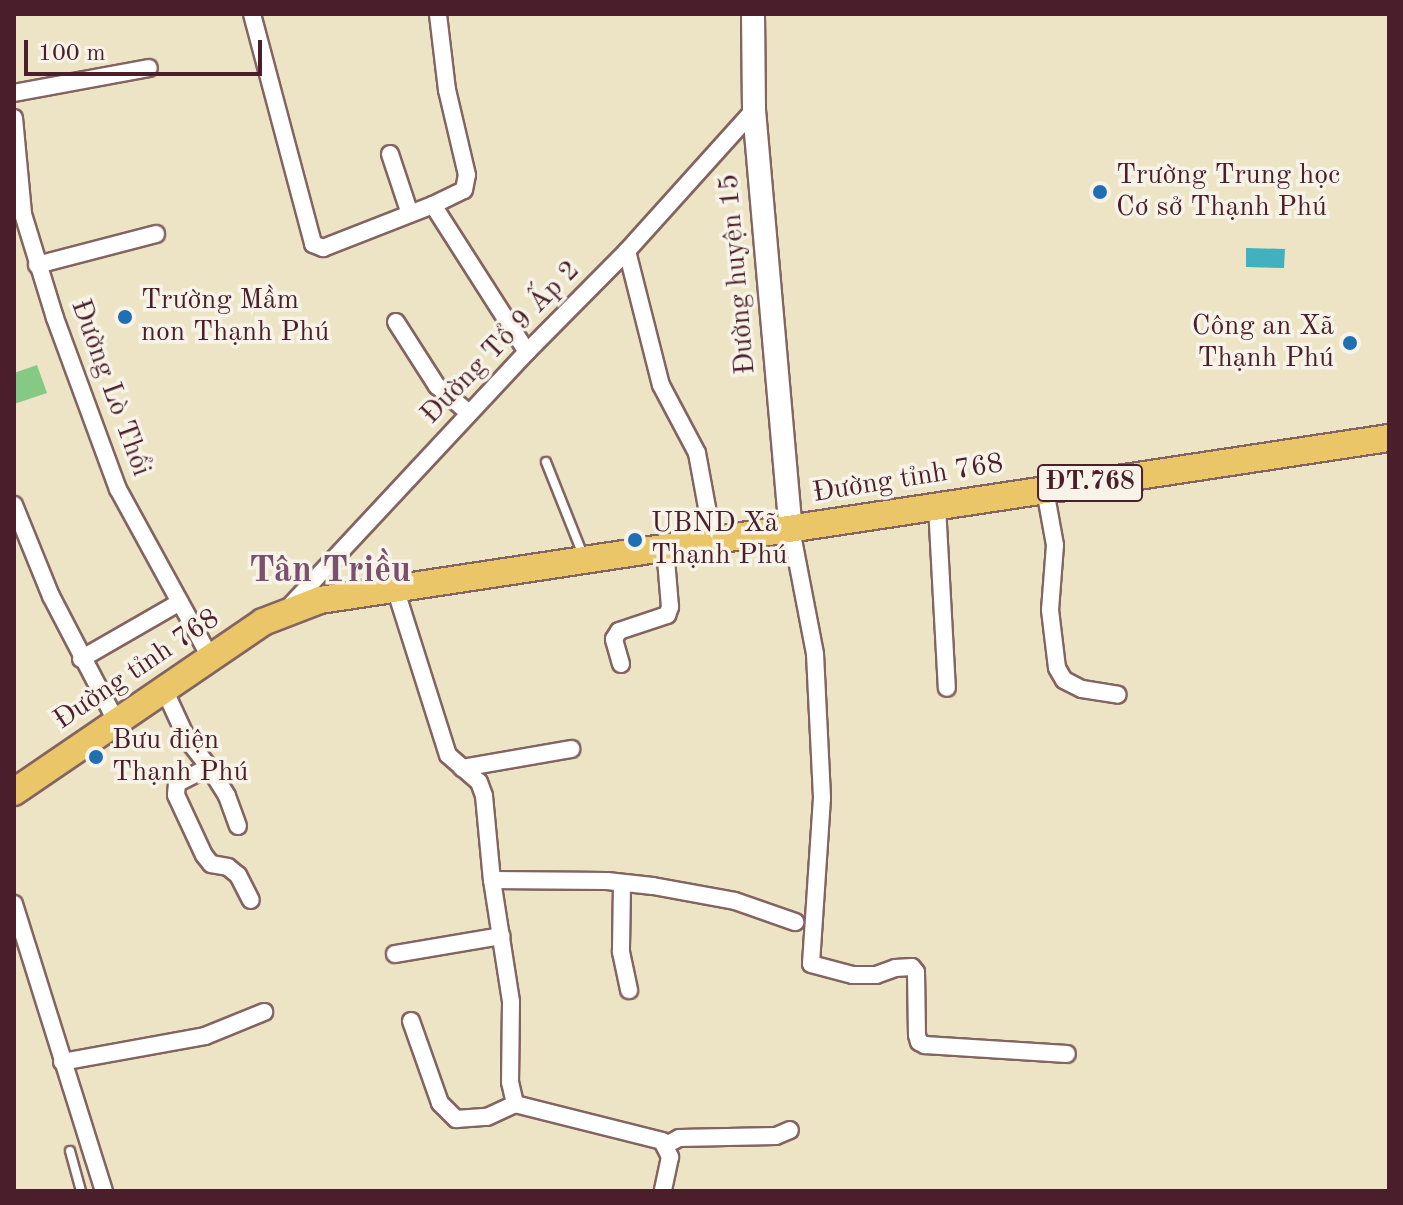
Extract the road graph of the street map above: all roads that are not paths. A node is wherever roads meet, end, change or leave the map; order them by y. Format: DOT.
graph roads {
  1 [pos="252,14"];
  2 [pos="438,14"];
  3 [pos="753,14"];
  4 [pos="149,68"];
  5 [pos="14,93"];
  6 [pos="754,110"];
  7 [pos="14,118"];
  8 [pos="390,154"];
  9 [pos="433,205"];
  10 [pos="410,214"];
  11 [pos="156,234"];
  12 [pos="627,251"];
  13 [pos="37,265"];
  14 [pos="396,322"];
  15 [pos="527,352"];
  16 [pos="469,413"];
  17 [pos="1389,438"];
  18 [pos="546,462"];
  19 [pos="1045,490"];
  20 [pos="14,505"];
  21 [pos="937,506"];
  22 [pos="791,529"];
  23 [pos="713,540"];
  24 [pos="665,547"];
  25 [pos="584,559"];
  26 [pos="395,588"];
  27 [pos="180,602"];
  28 [pos="284,611"];
  29 [pos="81,659"];
  30 [pos="211,659"];
  31 [pos="621,664"];
  32 [pos="947,688"];
  33 [pos="165,691"];
  34 [pos="1118,695"];
  35 [pos="117,723"];
  36 [pos="571,749"];
  37 [pos="209,767"];
  38 [pos="462,768"];
  39 [pos="14,792"];
  40 [pos="238,826"];
  41 [pos="492,880"];
  42 [pos="622,885"];
  43 [pos="251,900"];
  44 [pos="14,904"];
  45 [pos="795,922"];
  46 [pos="501,936"];
  47 [pos="395,954"];
  48 [pos="629,990"];
  49 [pos="264,1012"];
  50 [pos="411,1021"];
  51 [pos="1067,1054"];
  52 [pos="62,1062"];
  53 [pos="515,1104"];
  54 [pos="790,1130"];
  55 [pos="666,1145"];
  56 [pos="70,1151"];
  57 [pos="99,1190"];
  58 [pos="81,1191"];
  59 [pos="663,1191"];
  1 -- 10 [label="street"];
  2 -- 9 [label="street"];
  3 -- 6 [label="street, Đường huyện 15"];
  4 -- 5 [label="street"];
  6 -- 12 [label="street, Đường Tổ 9 Ấp 2"];
  6 -- 22 [label="street, Đường huyện 15"];
  7 -- 13 [label="street, Đường Lò Thổi"];
  8 -- 10 [label="street"];
  9 -- 10 [label="street"];
  9 -- 15 [label="street"];
  11 -- 13 [label="street"];
  12 -- 15 [label="street, Đường Tổ 9 Ấp 2"];
  12 -- 23 [label="street"];
  13 -- 27 [label="street, Đường Lò Thổi"];
  14 -- 16 [label="street"];
  15 -- 16 [label="street, Đường Tổ 9 Ấp 2"];
  16 -- 28 [label="street, Đường Tổ 9 Ấp 2"];
  17 -- 19 [label="main road, Đường tỉnh 768 / ĐT.768"];
  18 -- 25 [label="lane"];
  19 -- 21 [label="main road, Đường tỉnh 768 / ĐT.768"];
  19 -- 34 [label="street"];
  20 -- 29 [label="street"];
  21 -- 22 [label="main road, Đường tỉnh 768 / ĐT.768"];
  21 -- 32 [label="street"];
  22 -- 23 [label="main road, Đường tỉnh 768 / ĐT.768"];
  22 -- 51 [label="street"];
  23 -- 24 [label="main road, Đường tỉnh 768 / ĐT.768"];
  24 -- 25 [label="main road, Đường tỉnh 768 / ĐT.768"];
  24 -- 31 [label="street"];
  25 -- 26 [label="main road, Đường tỉnh 768 / ĐT.768"];
  26 -- 28 [label="main road, Đường tỉnh 768 / ĐT.768"];
  26 -- 38 [label="street"];
  27 -- 29 [label="street"];
  27 -- 30 [label="street, Đường Lò Thổi"];
  28 -- 30 [label="main road, Đường tỉnh 768 / ĐT.768"];
  29 -- 35 [label="street"];
  30 -- 33 [label="main road, Đường tỉnh 768 / ĐT.768"];
  33 -- 35 [label="main road, Đường tỉnh 768 / ĐT.768"];
  33 -- 37 [label="street"];
  35 -- 39 [label="main road, Đường tỉnh 768 / ĐT.768"];
  36 -- 38 [label="street"];
  37 -- 40 [label="street"];
  37 -- 43 [label="street"];
  38 -- 41 [label="street"];
  41 -- 42 [label="street"];
  41 -- 46 [label="street"];
  42 -- 45 [label="street"];
  42 -- 48 [label="street"];
  44 -- 52 [label="street"];
  46 -- 47 [label="street"];
  46 -- 53 [label="street"];
  49 -- 52 [label="street"];
  50 -- 53 [label="street"];
  52 -- 57 [label="street"];
  53 -- 55 [label="street"];
  54 -- 55 [label="street"];
  55 -- 59 [label="street"];
  56 -- 58 [label="lane"];
}
